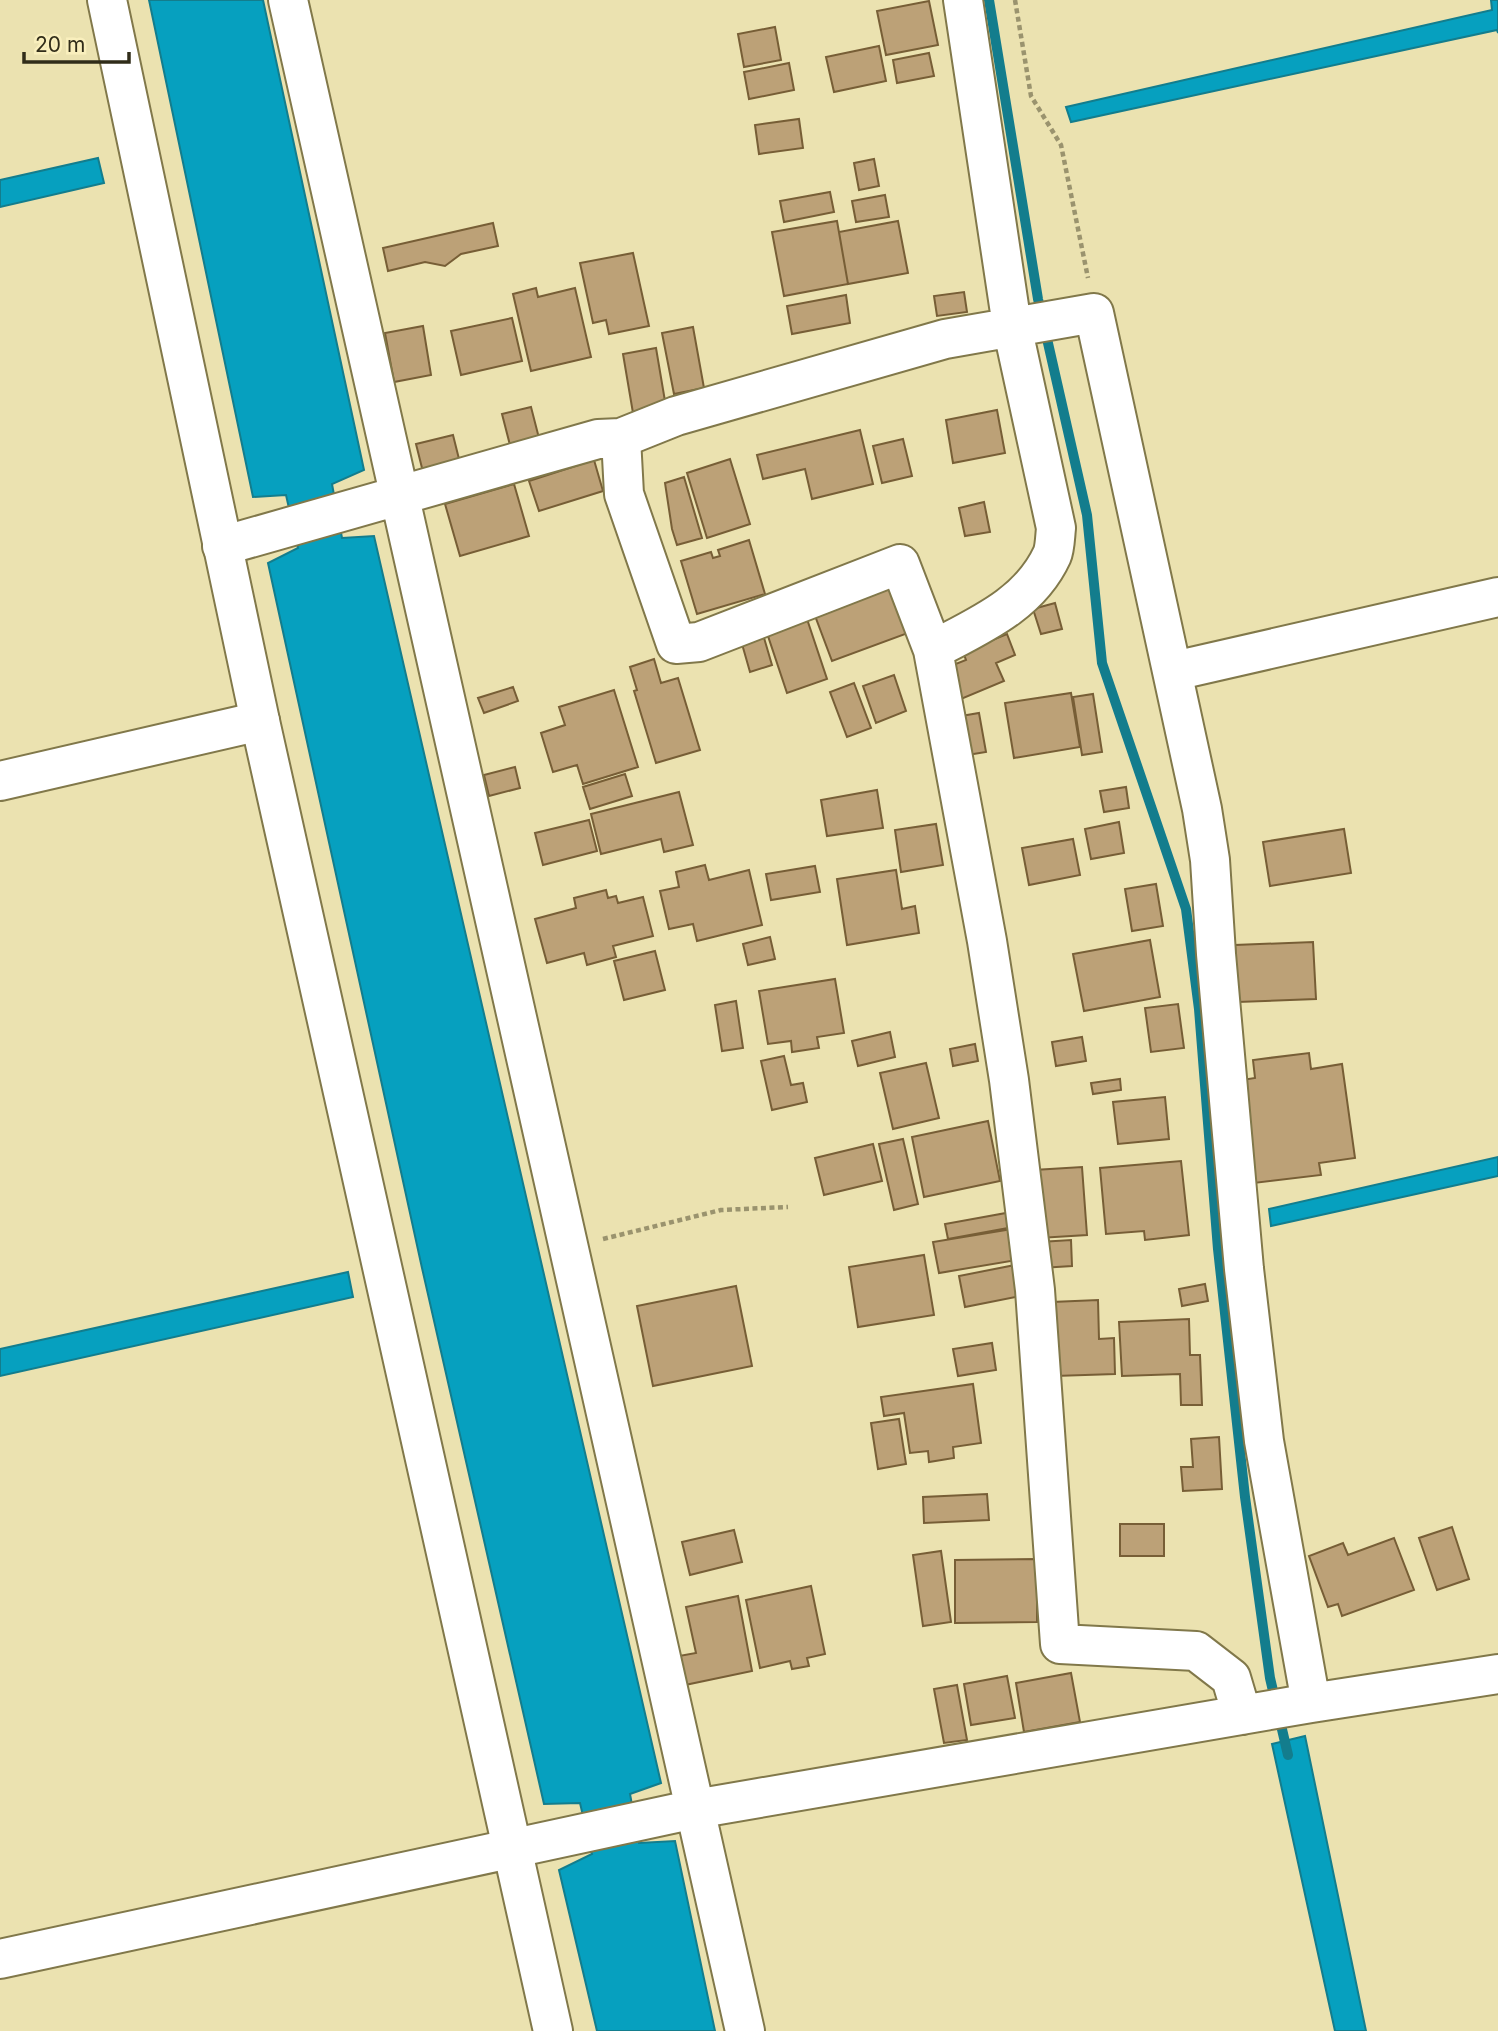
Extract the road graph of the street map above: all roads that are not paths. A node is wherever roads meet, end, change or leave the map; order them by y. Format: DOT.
graph roads {
  1 [pos="107,0"];
  2 [pos="288,0"];
  3 [pos="963,0"];
  4 [pos="1032,323"];
  5 [pos="621,438"];
  6 [pos="400,496"];
  7 [pos="222,546"];
  8 [pos="1498,597"];
  9 [pos="933,650"];
  10 [pos="1174,671"];
  11 [pos="260,721"];
  12 [pos="0,781"];
  13 [pos="1498,1674"];
  14 [pos="1277,1709"];
  15 [pos="695,1809"];
  16 [pos="511,1849"];
  17 [pos="0,1959"];
  18 [pos="553,2031"];
  19 [pos="746,2031"];
  1 -- 7 [label="street"];
  2 -- 6 [label="street"];
  3 -- 4 [label="street"];
  4 -- 5 [label="street"];
  4 -- 9 [label="street"];
  4 -- 10 [label="street"];
  5 -- 6 [label="street"];
  5 -- 9 [label="street"];
  6 -- 7 [label="street"];
  6 -- 15 [label="street"];
  7 -- 11 [label="street"];
  8 -- 10 [label="street"];
  9 -- 14 [label="street"];
  10 -- 14 [label="street"];
  11 -- 12 [label="street"];
  11 -- 16 [label="street"];
  13 -- 14 [label="street"];
  14 -- 15 [label="street"];
  15 -- 16 [label="street"];
  15 -- 19 [label="street"];
  16 -- 17 [label="street"];
  16 -- 18 [label="street"];
}
